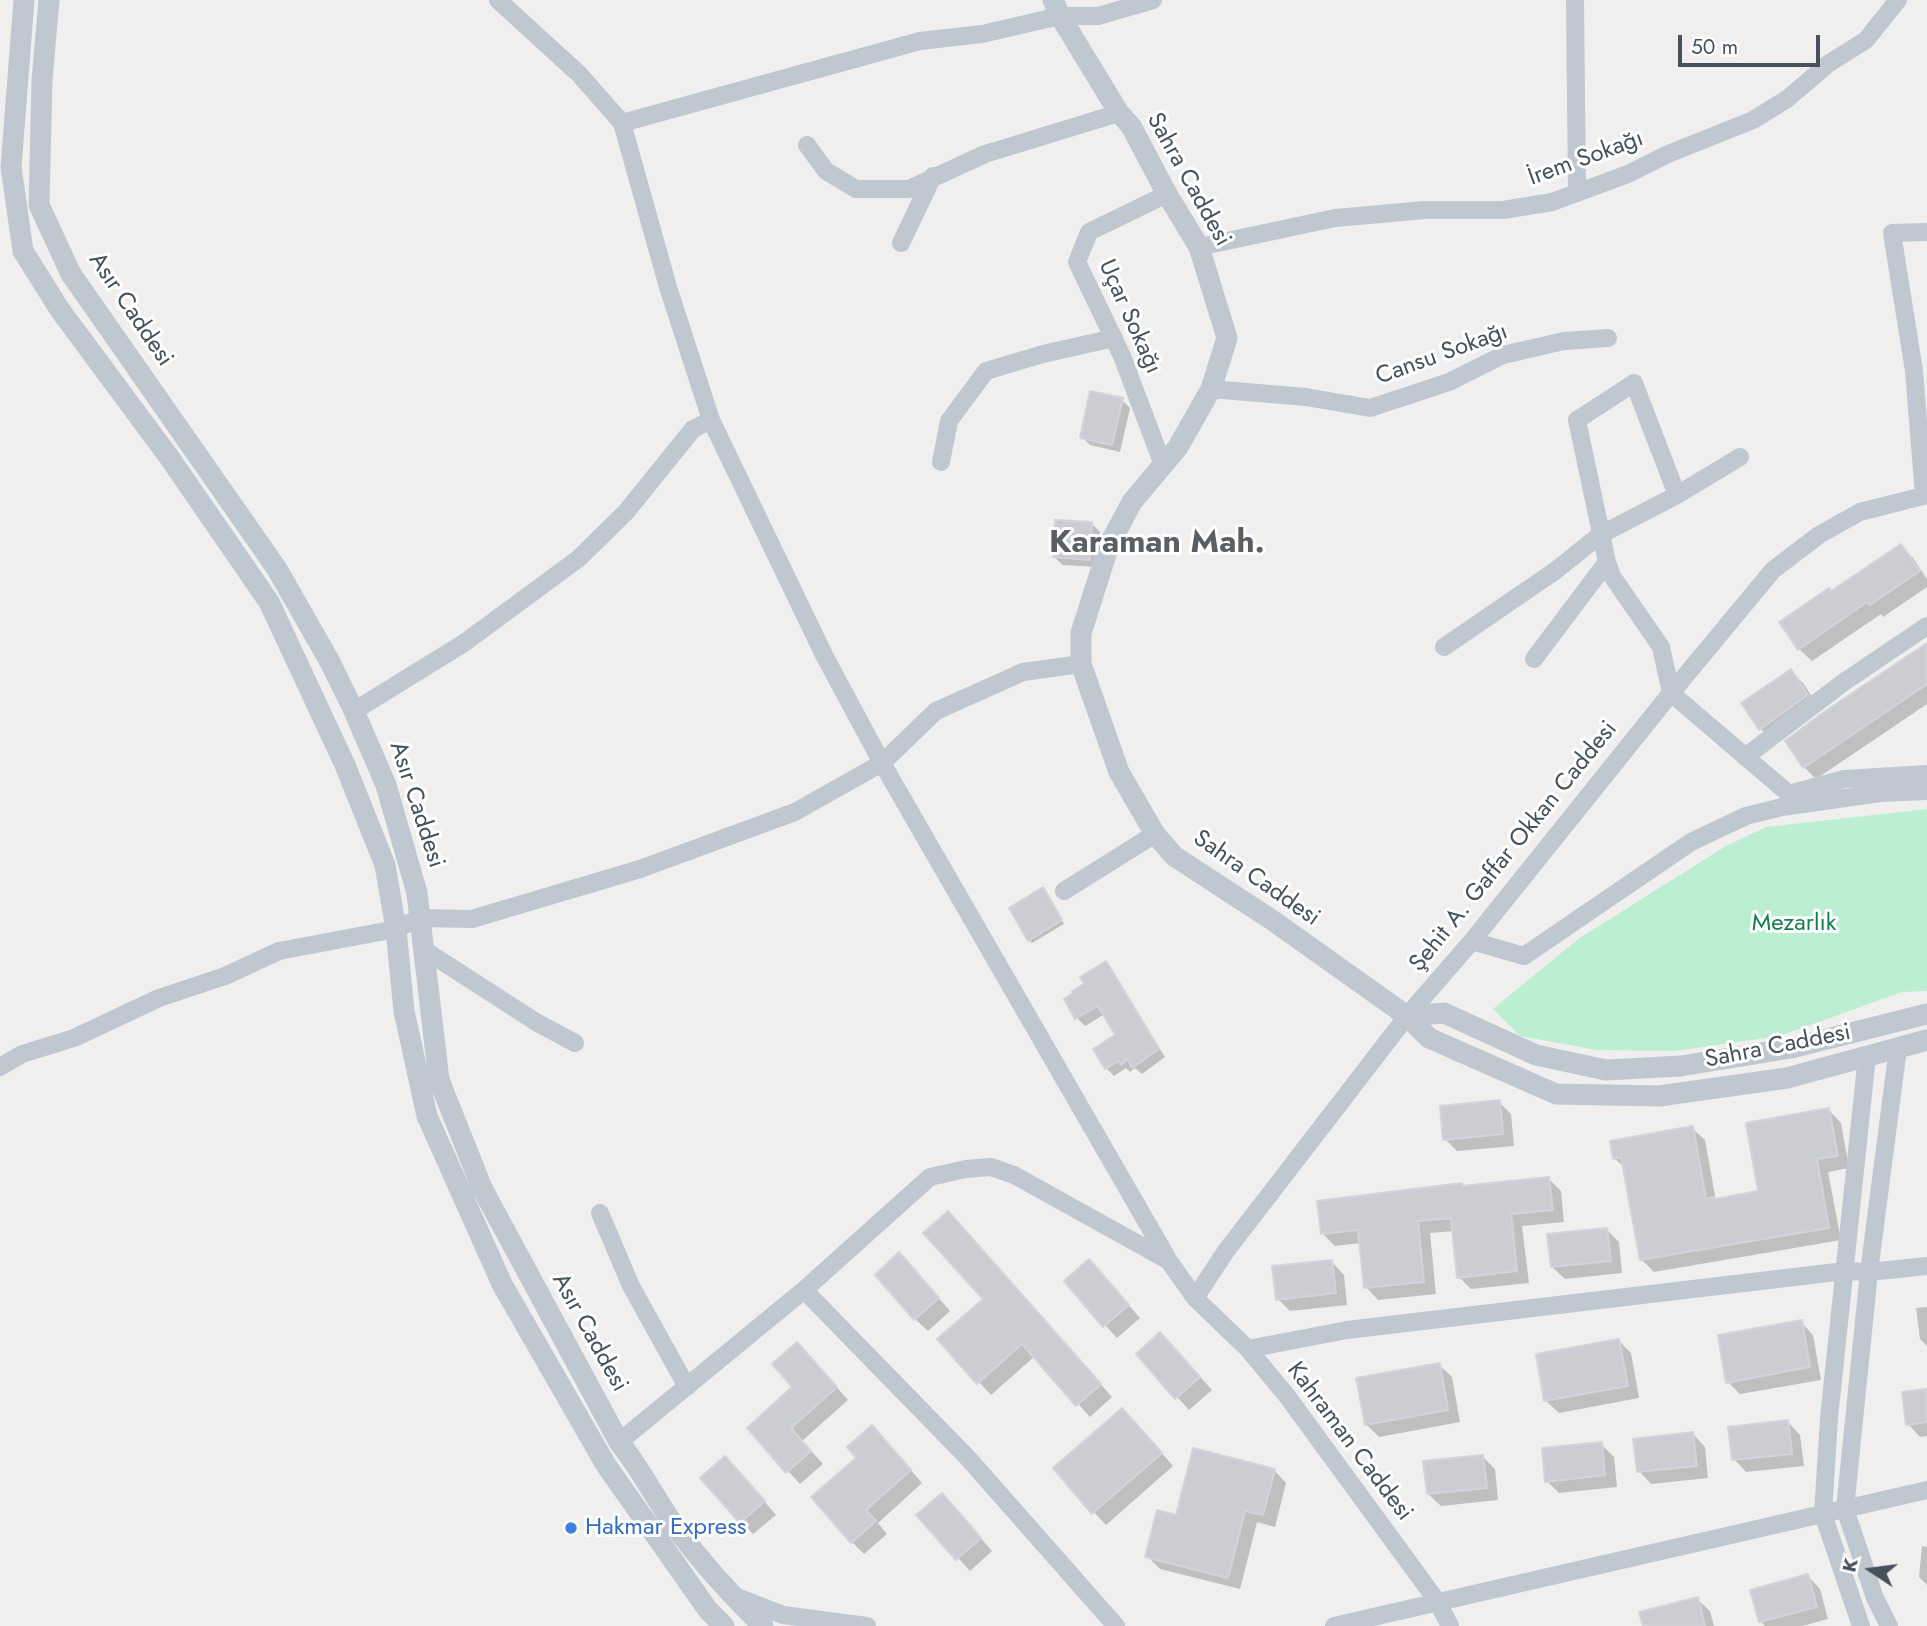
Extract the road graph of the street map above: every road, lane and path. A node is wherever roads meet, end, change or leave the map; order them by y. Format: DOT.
graph roads {
  1 [pos="24,0"];
  2 [pos="49,0"];
  3 [pos="498,0"];
  4 [pos="1153,0"];
  5 [pos="1575,0"];
  6 [pos="1898,0"];
  7 [pos="1056,8"];
  8 [pos="1119,113"];
  9 [pos="622,123"];
  10 [pos="807,145"];
  11 [pos="933,176"];
  12 [pos="1577,192"];
  13 [pos="1167,194"];
  14 [pos="1927,232"];
  15 [pos="901,243"];
  16 [pos="1199,247"];
  17 [pos="1114,338"];
  18 [pos="1608,338"];
  19 [pos="1920,370"];
  20 [pos="1211,389"];
  21 [pos="711,419"];
  22 [pos="1740,457"];
  23 [pos="941,462"];
  24 [pos="1163,465"];
  25 [pos="1677,495"];
  26 [pos="1925,495"];
  27 [pos="1601,535"];
  28 [pos="1607,562"];
  29 [pos="1927,626"];
  30 [pos="1444,646"];
  31 [pos="1534,659"];
  32 [pos="1081,664"];
  33 [pos="1671,693"];
  34 [pos="354,711"];
  35 [pos="1745,757"];
  36 [pos="882,763"];
  37 [pos="1927,774"];
  38 [pos="1927,792"];
  39 [pos="1155,834"];
  40 [pos="1064,891"];
  41 [pos="420,918"];
  42 [pos="396,929"];
  43 [pos="1472,941"];
  44 [pos="423,949"];
  45 [pos="1927,1014"];
  46 [pos="1407,1016"];
  47 [pos="1927,1040"];
  48 [pos="575,1043"];
  49 [pos="1898,1048"];
  50 [pos="1867,1056"];
  51 [pos="0,1067"];
  52 [pos="600,1213"];
  53 [pos="1169,1261"];
  54 [pos="1927,1266"];
  55 [pos="1845,1271"];
  56 [pos="1869,1272"];
  57 [pos="804,1290"];
  58 [pos="1195,1298"];
  59 [pos="1248,1349"];
  60 [pos="687,1387"];
  61 [pos="619,1442"];
  62 [pos="1927,1490"];
  63 [pos="1844,1509"];
  64 [pos="1823,1514"];
  65 [pos="731,1595"];
  66 [pos="1437,1601"];
  67 [pos="724,1626"];
  68 [pos="763,1626"];
  69 [pos="867,1626"];
  70 [pos="1116,1626"];
  71 [pos="1334,1626"];
  72 [pos="1450,1626"];
  73 [pos="1861,1626"];
  74 [pos="1889,1626"];
  1 -- 42 [label="street, Asır Caddesi"];
  2 -- 34 [label="street, Asır Caddesi"];
  3 -- 9 [label="street"];
  4 -- 7 [label="street"];
  5 -- 12 [label="street"];
  6 -- 12 [label="street, İrem Sokağı"];
  7 -- 8 [label="street, Sahra Caddesi"];
  7 -- 9 [label="street"];
  8 -- 11 [label="street"];
  8 -- 13 [label="street, Sahra Caddesi"];
  9 -- 21 [label="street, Kahraman Caddesi"];
  10 -- 11 [label="street"];
  11 -- 15 [label="street"];
  12 -- 16 [label="street, İrem Sokağı"];
  13 -- 16 [label="street, Sahra Caddesi"];
  13 -- 17 [label="street, Uçar Sokağı"];
  14 -- 19 [label="street"];
  16 -- 20 [label="street, Sahra Caddesi"];
  17 -- 23 [label="street"];
  17 -- 24 [label="street, Uçar Sokağı"];
  18 -- 20 [label="street, Cansu Sokağı"];
  19 -- 26 [label="street"];
  20 -- 24 [label="street, Sahra Caddesi"];
  21 -- 34 [label="street"];
  21 -- 36 [label="street, Kahraman Caddesi"];
  22 -- 25 [label="street"];
  24 -- 32 [label="street, Sahra Caddesi"];
  25 -- 27 [label="street"];
  25 -- 27 [label="street"];
  26 -- 33 [label="street, Şehit A. Gaffar Okkan Caddesi"];
  27 -- 28 [label="street"];
  27 -- 30 [label="street"];
  28 -- 31 [label="street"];
  28 -- 33 [label="street"];
  29 -- 35 [label="street"];
  32 -- 36 [label="street"];
  32 -- 39 [label="street, Sahra Caddesi"];
  33 -- 35 [label="street"];
  33 -- 43 [label="street, Şehit A. Gaffar Okkan Caddesi"];
  34 -- 41 [label="street, Asır Caddesi"];
  35 -- 37 [label="street"];
  36 -- 41 [label="street"];
  36 -- 53 [label="street, Kahraman Caddesi"];
  38 -- 43 [label="street"];
  39 -- 40 [label="street"];
  39 -- 46 [label="street, Sahra Caddesi"];
  41 -- 42 [label="street"];
  41 -- 44 [label="street, Asır Caddesi"];
  42 -- 51 [label="street"];
  42 -- 67 [label="street, Asır Caddesi"];
  43 -- 46 [label="street, Şehit A. Gaffar Okkan Caddesi"];
  44 -- 48 [label="street"];
  44 -- 61 [label="street, Asır Caddesi"];
  45 -- 46 [label="street, Sahra Caddesi"];
  46 -- 50 [label="street, Sahra Caddesi"];
  46 -- 58 [label="street, Şehit A. Gaffar Okkan Caddesi"];
  47 -- 49 [label="street, Sahra Caddesi"];
  49 -- 50 [label="street, Sahra Caddesi"];
  49 -- 56 [label="street"];
  50 -- 55 [label="street"];
  52 -- 60 [label="street"];
  53 -- 57 [label="street"];
  53 -- 58 [label="street, Kahraman Caddesi"];
  54 -- 56 [label="street"];
  55 -- 56 [label="street"];
  55 -- 59 [label="street"];
  55 -- 64 [label="street"];
  56 -- 63 [label="street"];
  57 -- 60 [label="street"];
  57 -- 70 [label="street"];
  58 -- 59 [label="street, Kahraman Caddesi"];
  59 -- 66 [label="street, Kahraman Caddesi"];
  60 -- 61 [label="street"];
  61 -- 65 [label="street, Asır Caddesi"];
  62 -- 63 [label="street"];
  63 -- 64 [label="street"];
  63 -- 74 [label="street"];
  64 -- 66 [label="street"];
  64 -- 73 [label="street"];
  65 -- 68 [label="street, Asır Caddesi"];
  65 -- 69 [label="street"];
  66 -- 71 [label="street"];
  66 -- 72 [label="street, Kahraman Caddesi"];
}
